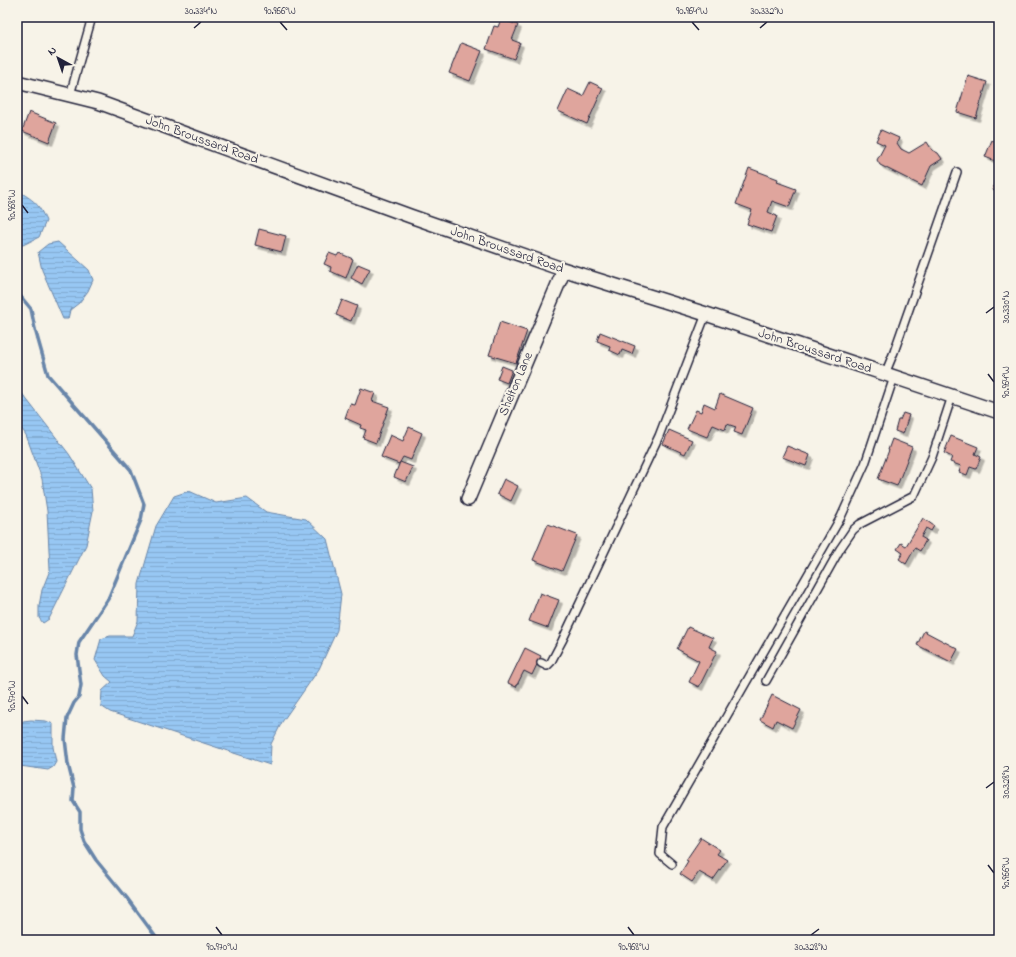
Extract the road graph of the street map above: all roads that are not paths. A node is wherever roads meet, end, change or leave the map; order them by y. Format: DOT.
graph roads {
  1 [pos="92,17"];
  2 [pos="17,82"];
  3 [pos="70,95"];
  4 [pos="957,172"];
  5 [pos="564,270"];
  6 [pos="706,314"];
  7 [pos="890,376"];
  8 [pos="952,396"];
  9 [pos="999,412"];
  10 [pos="468,499"];
  11 [pos="541,663"];
  12 [pos="766,681"];
  13 [pos="672,864"];
  1 -- 3 [label="lane"];
  2 -- 3 [label="street, John Broussard Road"];
  3 -- 5 [label="street, John Broussard Road"];
  4 -- 7 [label="lane"];
  5 -- 6 [label="street, John Broussard Road"];
  5 -- 10 [label="street, Shelton Lane"];
  6 -- 7 [label="street, John Broussard Road"];
  6 -- 11 [label="lane"];
  7 -- 8 [label="street, John Broussard Road"];
  7 -- 13 [label="lane"];
  8 -- 9 [label="street, John Broussard Road"];
  8 -- 12 [label="lane"];
}
